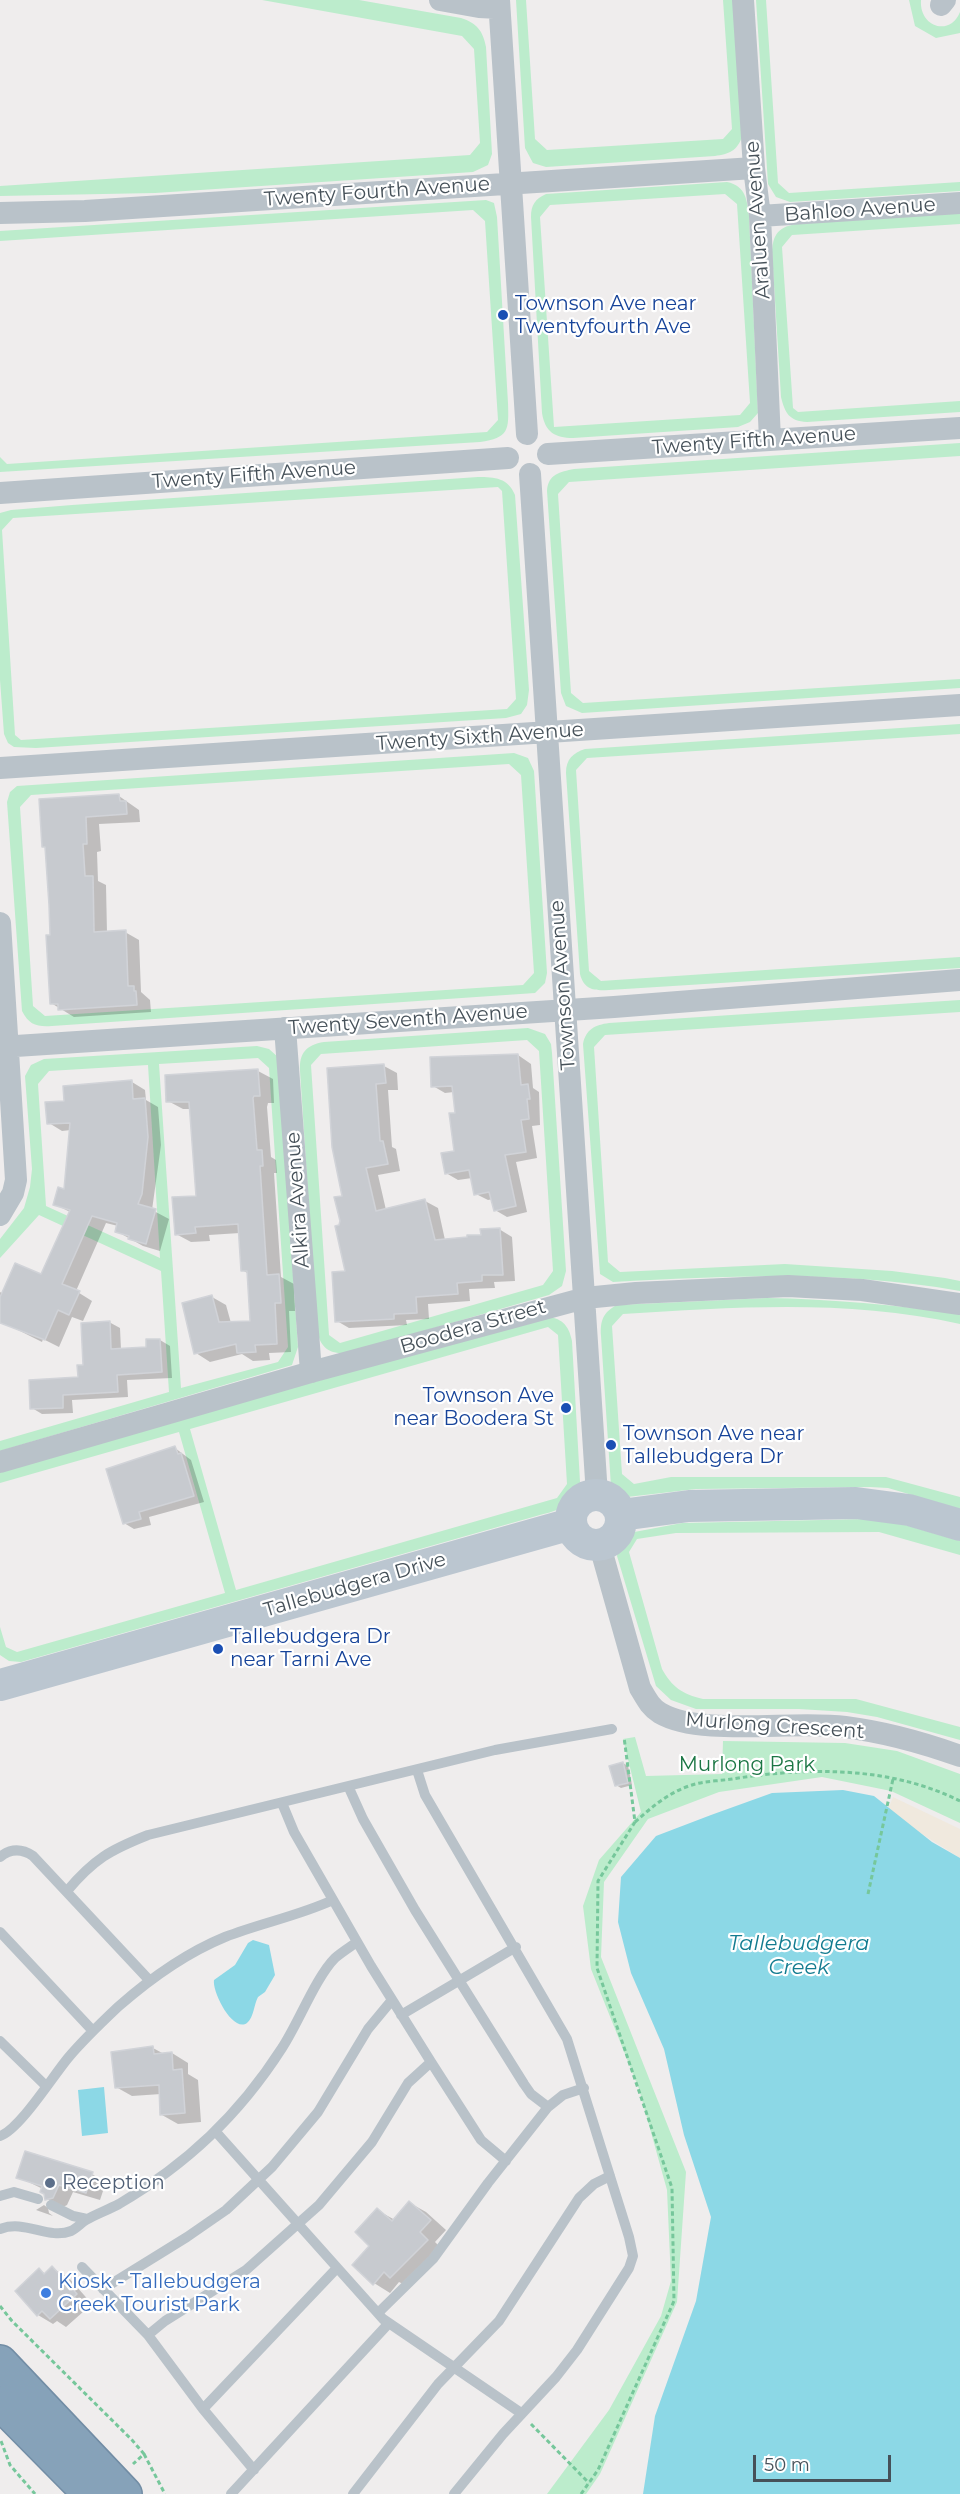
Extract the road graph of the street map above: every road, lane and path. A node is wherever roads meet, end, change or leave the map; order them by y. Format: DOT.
graph roads {
  1 [pos="440,0"];
  2 [pos="743,0"];
  3 [pos="499,4"];
  4 [pos="754,168"];
  5 [pos="513,184"];
  6 [pos="960,203"];
  7 [pos="0,213"];
  8 [pos="760,216"];
  9 [pos="960,428"];
  10 [pos="527,434"];
  11 [pos="770,440"];
  12 [pos="548,454"];
  13 [pos="508,458"];
  14 [pos="530,474"];
  15 [pos="0,493"];
  16 [pos="960,705"];
  17 [pos="546,733"];
  18 [pos="0,768"];
  19 [pos="0,923"];
  20 [pos="960,980"];
  21 [pos="565,1010"];
  22 [pos="285,1028"];
  23 [pos="3,1047"];
  24 [pos="0,1215"];
  25 [pos="585,1298"];
  26 [pos="960,1304"];
  27 [pos="310,1372"];
  28 [pos="0,1462"];
  29 [pos="597,1495"];
  30 [pos="621,1515"];
  31 [pos="571,1524"];
  32 [pos="960,1525"];
  33 [pos="600,1546"];
  34 [pos="0,1685"];
  35 [pos="624,1726"];
  36 [pos="612,1729"];
  37 [pos="960,1756"];
  38 [pos="417,1770"];
  39 [pos="893,1779"];
  40 [pos="349,1788"];
  41 [pos="960,1801"];
  42 [pos="282,1803"];
  43 [pos="635,1822"];
  44 [pos="0,1857"];
  45 [pos="67,1891"];
  46 [pos="868,1894"];
  47 [pos="333,1900"];
  48 [pos="0,1932"];
  49 [pos="357,1942"];
  50 [pos="516,1947"];
  51 [pos="150,1981"];
  52 [pos="458,1982"];
  53 [pos="392,2000"];
  54 [pos="401,2015"];
  55 [pos="93,2031"];
  56 [pos="0,2041"];
  57 [pos="431,2062"];
  58 [pos="46,2086"];
  59 [pos="584,2088"];
  60 [pos="548,2107"];
  61 [pos="216,2132"];
  62 [pos="0,2136"];
  63 [pos="506,2161"];
  64 [pos="610,2176"];
  65 [pos="259,2180"];
  66 [pos="0,2196"];
  67 [pos="38,2199"];
  68 [pos="51,2205"];
  69 [pos="87,2219"];
  70 [pos="298,2224"];
  71 [pos="0,2229"];
  72 [pos="82,2267"];
  73 [pos="337,2268"];
  74 [pos="103,2289"];
  75 [pos="0,2306"];
  76 [pos="378,2313"];
  77 [pos="389,2323"];
  78 [pos="147,2335"];
  79 [pos="0,2362"];
  80 [pos="454,2367"];
  81 [pos="0,2403"];
  82 [pos="203,2409"];
  83 [pos="521,2413"];
  84 [pos="0,2438"];
  85 [pos="144,2454"];
  86 [pos="254,2470"];
  87 [pos="126,2482"];
  88 [pos="589,2483"];
  89 [pos="35,2494"];
  90 [pos="90,2494"];
  91 [pos="165,2494"];
  92 [pos="231,2494"];
  93 [pos="353,2494"];
  94 [pos="454,2494"];
  95 [pos="581,2494"];
  1 -- 3 [label="street"];
  2 -- 4 [label="street, Araluen Avenue"];
  3 -- 5 [label="street"];
  4 -- 5 [label="street, Twenty Fourth Avenue"];
  4 -- 8 [label="street, Araluen Avenue"];
  5 -- 7 [label="street, Twenty Fourth Avenue"];
  5 -- 10 [label="street"];
  6 -- 8 [label="street, Bahloo Avenue"];
  8 -- 11 [label="street, Araluen Avenue"];
  9 -- 11 [label="street, Twenty Fifth Avenue"];
  10 -- 12 [label="street"];
  10 -- 13 [label="street"];
  11 -- 12 [label="street, Twenty Fifth Avenue"];
  12 -- 14 [label="street"];
  13 -- 14 [label="street"];
  13 -- 15 [label="street, Twenty Fifth Avenue"];
  14 -- 17 [label="street, Townson Avenue"];
  16 -- 17 [label="street, Twenty Sixth Avenue"];
  17 -- 18 [label="street, Twenty Sixth Avenue"];
  17 -- 21 [label="street, Townson Avenue"];
  19 -- 23 [label="street"];
  20 -- 21 [label="street, Twenty Seventh Avenue"];
  21 -- 22 [label="street, Twenty Seventh Avenue"];
  21 -- 25 [label="street, Townson Avenue"];
  22 -- 23 [label="street, Twenty Seventh Avenue"];
  22 -- 27 [label="street, Alkira Avenue"];
  23 -- 24 [label="street"];
  25 -- 26 [label="street, Boodera Street"];
  25 -- 27 [label="street, Boodera Street"];
  25 -- 29 [label="street, Townson Avenue"];
  27 -- 28 [label="street, Boodera Street"];
  29 -- 30 [label="street"];
  29 -- 31 [label="street"];
  30 -- 32 [label="street"];
  30 -- 33 [label="street"];
  31 -- 33 [label="street"];
  31 -- 34 [label="street, Tallebudgera Drive"];
  33 -- 37 [label="street, Murlong Crescent"];
  35 -- 43 [label="path"];
  36 -- 38 [label="lane"];
  38 -- 40 [label="lane"];
  38 -- 50 [label="lane"];
  39 -- 41 [label="path"];
  39 -- 43 [label="path"];
  39 -- 46 [label="path"];
  40 -- 42 [label="lane"];
  40 -- 52 [label="lane"];
  42 -- 45 [label="lane"];
  42 -- 47 [label="lane"];
  43 -- 88 [label="path"];
  44 -- 45 [label="lane"];
  45 -- 51 [label="lane"];
  47 -- 49 [label="lane"];
  47 -- 51 [label="lane"];
  48 -- 55 [label="lane"];
  49 -- 53 [label="lane"];
  49 -- 61 [label="lane"];
  50 -- 52 [label="lane"];
  50 -- 59 [label="lane"];
  51 -- 55 [label="lane"];
  52 -- 54 [label="lane"];
  52 -- 60 [label="lane"];
  53 -- 54 [label="lane"];
  53 -- 65 [label="lane"];
  54 -- 57 [label="lane"];
  55 -- 58 [label="lane"];
  56 -- 58 [label="lane"];
  57 -- 63 [label="lane"];
  57 -- 70 [label="lane"];
  58 -- 62 [label="lane"];
  59 -- 60 [label="lane"];
  59 -- 64 [label="lane"];
  60 -- 63 [label="lane"];
  61 -- 65 [label="lane"];
  61 -- 69 [label="lane"];
  63 -- 76 [label="lane"];
  64 -- 80 [label="lane"];
  64 -- 83 [label="lane"];
  65 -- 70 [label="lane"];
  65 -- 74 [label="lane"];
  66 -- 67 [label="lane"];
  68 -- 69 [label="lane"];
  69 -- 71 [label="lane"];
  70 -- 73 [label="lane"];
  70 -- 78 [label="lane"];
  72 -- 74 [label="lane"];
  73 -- 76 [label="lane"];
  73 -- 82 [label="lane"];
  74 -- 78 [label="lane"];
  75 -- 85 [label="path"];
  76 -- 77 [label="lane"];
  77 -- 80 [label="lane"];
  77 -- 86 [label="lane"];
  78 -- 82 [label="lane"];
  79 -- 87 [label="highway"];
  80 -- 83 [label="lane"];
  80 -- 93 [label="lane"];
  81 -- 90 [label="highway"];
  82 -- 86 [label="lane"];
  83 -- 88 [label="path"];
  83 -- 94 [label="lane"];
  84 -- 89 [label="path"];
  85 -- 87 [label="path"];
  85 -- 91 [label="path"];
  86 -- 92 [label="lane"];
  88 -- 95 [label="path"];
}
